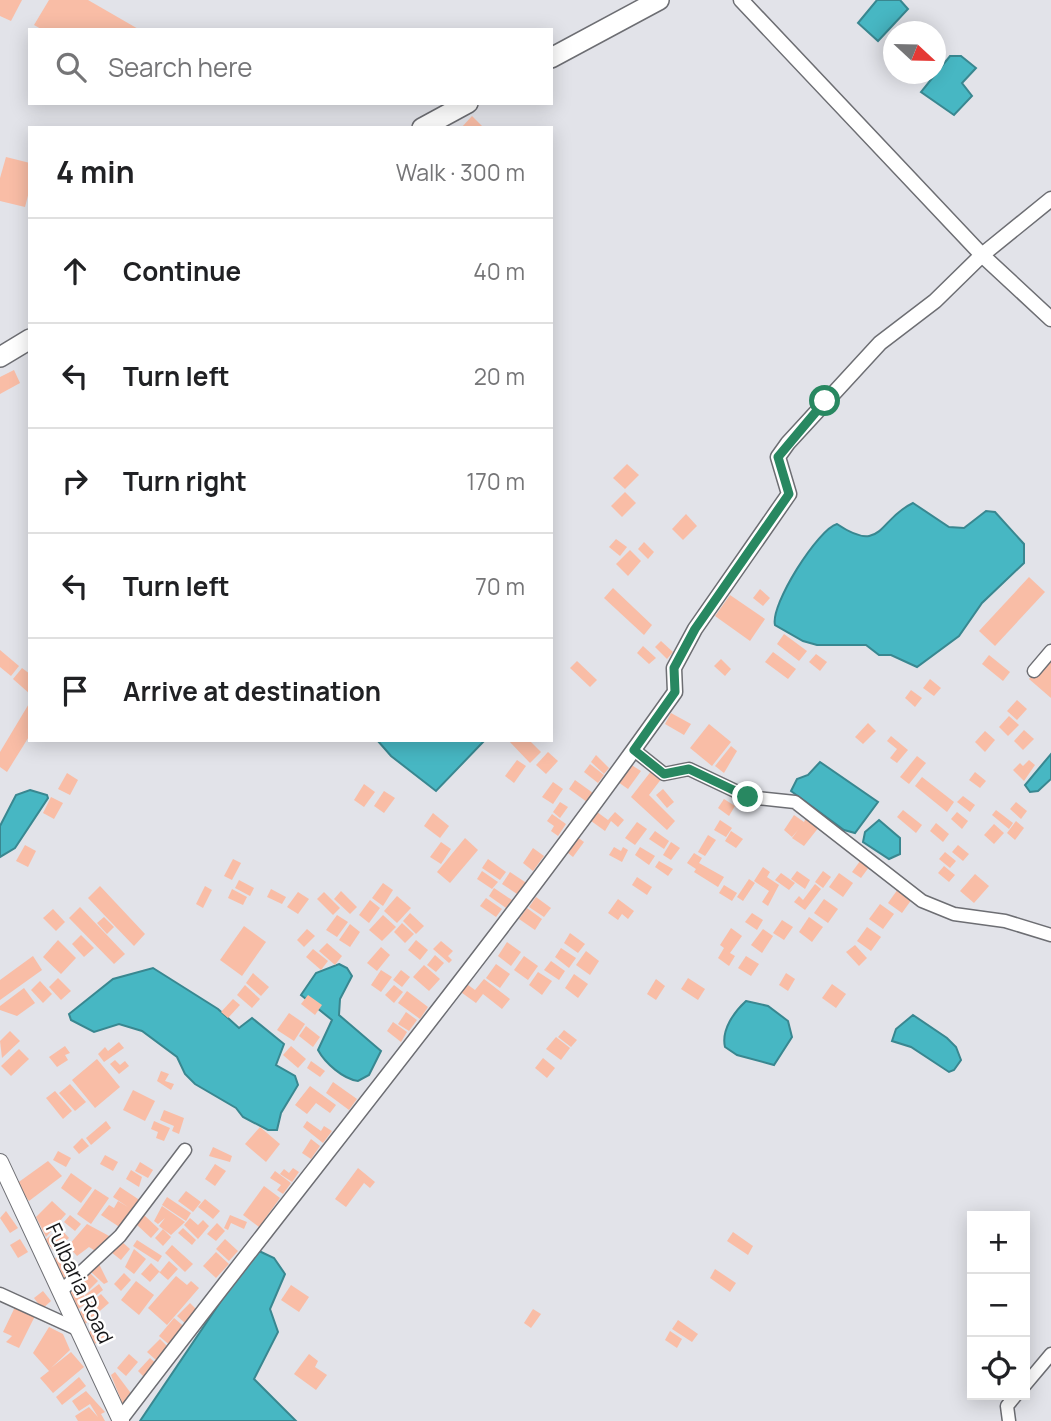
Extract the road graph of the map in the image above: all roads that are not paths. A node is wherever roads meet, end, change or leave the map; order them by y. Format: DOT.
graph roads {
  1 [pos="659,0"];
  2 [pos="741,0"];
  3 [pos="553,57"];
  4 [pos="464,105"];
  5 [pos="426,126"];
  6 [pos="1051,199"];
  7 [pos="982,256"];
  8 [pos="1051,319"];
  9 [pos="28,340"];
  10 [pos="0,357"];
  11 [pos="1051,651"];
  12 [pos="1034,671"];
  13 [pos="634,750"];
  14 [pos="1051,935"];
  15 [pos="185,1150"];
  16 [pos="0,1162"];
  17 [pos="61,1291"];
  18 [pos="0,1294"];
  19 [pos="79,1330"];
  20 [pos="1051,1354"];
  21 [pos="1030,1379"];
  22 [pos="1012,1400"];
  23 [pos="120,1420"];
  24 [pos="1009,1421"];
  1 -- 3 [label="highway"];
  2 -- 7 [label="street"];
  4 -- 5 [label="highway"];
  6 -- 7 [label="street"];
  7 -- 8 [label="street"];
  7 -- 13 [label="street"];
  9 -- 10 [label="highway"];
  11 -- 12 [label="street"];
  13 -- 14 [label="street"];
  13 -- 23 [label="street"];
  15 -- 17 [label="street"];
  16 -- 17 [label="main road, Fulbaria Road"];
  17 -- 19 [label="main road, Fulbaria Road"];
  18 -- 19 [label="street"];
  19 -- 23 [label="main road, Fulbaria Road"];
  20 -- 21 [label="street"];
  22 -- 24 [label="street"];
}
